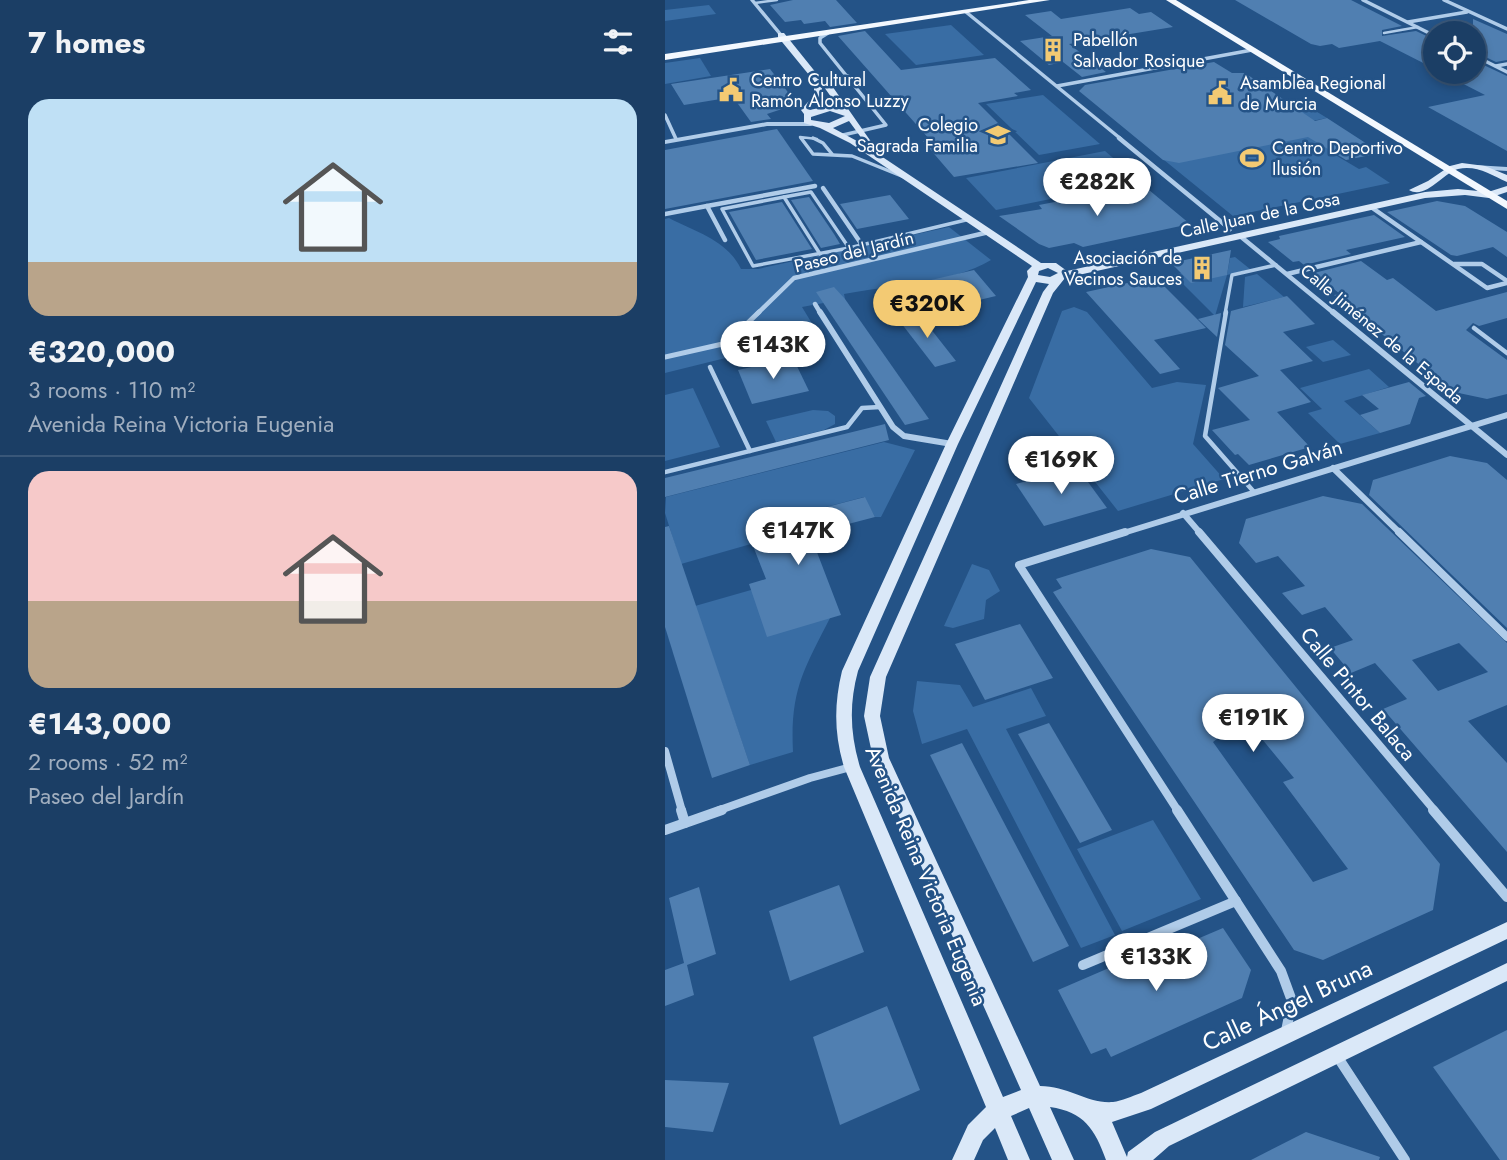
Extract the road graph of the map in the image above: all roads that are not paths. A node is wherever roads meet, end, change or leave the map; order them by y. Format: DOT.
graph roads {
  1 [pos="777,0"];
  2 [pos="1020,0"];
  3 [pos="1046,0"];
  4 [pos="1170,0"];
  5 [pos="1186,0"];
  6 [pos="1363,0"];
  7 [pos="1444,0"];
  8 [pos="753,1"];
  9 [pos="966,12"];
  10 [pos="1469,12"];
  11 [pos="1408,22"];
  12 [pos="1418,27"];
  13 [pos="1507,29"];
  14 [pos="1423,30"];
  15 [pos="828,33"];
  16 [pos="1384,33"];
  17 [pos="783,37"];
  18 [pos="1252,50"];
  19 [pos="665,54"];
  20 [pos="1486,61"];
  21 [pos="1507,64"];
  22 [pos="1496,66"];
  23 [pos="1507,72"];
  24 [pos="848,76"];
  25 [pos="818,81"];
  26 [pos="1057,86"];
  27 [pos="847,114"];
  28 [pos="665,115"];
  29 [pos="814,121"];
  30 [pos="767,124"];
  31 [pos="862,131"];
  32 [pos="843,135"];
  33 [pos="676,140"];
  34 [pos="665,142"];
  35 [pos="866,151"];
  36 [pos="832,154"];
  37 [pos="852,156"];
  38 [pos="880,159"];
  39 [pos="1461,166"];
  40 [pos="1477,167"];
  41 [pos="1507,169"];
  42 [pos="1444,173"];
  43 [pos="908,178"];
  44 [pos="1507,179"];
  45 [pos="815,186"];
  46 [pos="823,188"];
  47 [pos="1506,191"];
  48 [pos="1464,193"];
  49 [pos="1489,195"];
  50 [pos="784,197"];
  51 [pos="707,206"];
  52 [pos="1507,206"];
  53 [pos="1371,207"];
  54 [pos="665,214"];
  55 [pos="970,219"];
  56 [pos="1230,229"];
  57 [pos="989,232"];
  58 [pos="1240,236"];
  59 [pos="725,240"];
  60 [pos="1422,242"];
  61 [pos="862,245"];
  62 [pos="849,248"];
  63 [pos="820,254"];
  64 [pos="1276,265"];
  65 [pos="1454,265"];
  66 [pos="1086,269"];
  67 [pos="1036,272"];
  68 [pos="1059,273"];
  69 [pos="1287,274"];
  70 [pos="1507,282"];
  71 [pos="1048,292"];
  72 [pos="814,304"];
  73 [pos="1474,328"];
  74 [pos="1507,353"];
  75 [pos="665,357"];
  76 [pos="710,367"];
  77 [pos="880,407"];
  78 [pos="1507,415"];
  79 [pos="1471,426"];
  80 [pos="952,444"];
  81 [pos="750,451"];
  82 [pos="1507,455"];
  83 [pos="1333,468"];
  84 [pos="665,472"];
  85 [pos="1254,492"];
  86 [pos="1183,513"];
  87 [pos="1507,637"];
  88 [pos="665,751"];
  89 [pos="852,767"];
  90 [pos="685,823"];
  91 [pos="665,830"];
  92 [pos="1507,897"];
  93 [pos="1236,901"];
  94 [pos="1507,930"];
  95 [pos="1083,965"];
  96 [pos="1507,972"];
  97 [pos="1285,1035"];
  98 [pos="1336,1055"];
  99 [pos="1033,1095"];
  100 [pos="997,1109"];
  101 [pos="1086,1109"];
  102 [pos="963,1160"];
  103 [pos="1019,1160"];
  104 [pos="1063,1160"];
  105 [pos="1117,1160"];
  106 [pos="1136,1160"];
  107 [pos="1405,1160"];
  1 -- 8 [label="lane"];
  2 -- 17 [label="main road"];
  3 -- 9 [label="main road"];
  4 -- 18 [label="main road"];
  5 -- 39 [label="main road"];
  6 -- 11 [label="street"];
  7 -- 10 [label="street"];
  8 -- 17 [label="street"];
  9 -- 15 [label="main road"];
  9 -- 26 [label="street"];
  10 -- 11 [label="street"];
  10 -- 13 [label="street"];
  11 -- 12 [label="street"];
  12 -- 14 [label="street"];
  12 -- 16 [label="lane"];
  15 -- 17 [label="main road"];
  15 -- 24 [label="street"];
  17 -- 19 [label="main road"];
  17 -- 25 [label="main road"];
  18 -- 26 [label="street"];
  18 -- 42 [label="main road"];
  20 -- 22 [label="street"];
  21 -- 22 [label="street"];
  22 -- 23 [label="street"];
  24 -- 25 [label="street"];
  24 -- 31 [label="street"];
  25 -- 27 [label="main road"];
  25 -- 29 [label="main road"];
  26 -- 56 [label="street"];
  27 -- 29 [label="main road"];
  27 -- 29 [label="main road"];
  27 -- 31 [label="main road"];
  28 -- 33 [label="street"];
  29 -- 30 [label="street"];
  29 -- 32 [label="main road"];
  30 -- 33 [label="street"];
  31 -- 32 [label="street"];
  31 -- 38 [label="main road"];
  32 -- 35 [label="main road"];
  33 -- 34 [label="street"];
  35 -- 37 [label="lane"];
  35 -- 38 [label="main road"];
  36 -- 36 [label="lane"];
  36 -- 37 [label="lane"];
  37 -- 43 [label="lane"];
  38 -- 43 [label="main road"];
  39 -- 40 [label="main road, Calle Juan de la Cosa"];
  39 -- 42 [label="main road, Calle Juan de la Cosa"];
  39 -- 47 [label="main road"];
  40 -- 41 [label="street"];
  40 -- 44 [label="main road, Calle Juan de la Cosa"];
  42 -- 48 [label="main road"];
  42 -- 49 [label="main road"];
  42 -- 56 [label="main road, Calle Juan de la Cosa"];
  43 -- 55 [label="main road"];
  45 -- 51 [label="street"];
  46 -- 61 [label="street"];
  47 -- 49 [label="main road, Calle Juan de la Cosa"];
  48 -- 49 [label="main road, Calle Juan de la Cosa"];
  48 -- 53 [label="main road, Calle Juan de la Cosa"];
  49 -- 52 [label="main road"];
  50 -- 62 [label="lane"];
  50 -- 63 [label="lane"];
  50 -- 63 [label="lane"];
  51 -- 54 [label="street"];
  51 -- 59 [label="street"];
  53 -- 58 [label="main road, Calle Juan de la Cosa"];
  53 -- 60 [label="street"];
  55 -- 57 [label="main road"];
  55 -- 61 [label="lane"];
  56 -- 68 [label="main road, Calle Juan de la Cosa"];
  57 -- 67 [label="main road"];
  57 -- 75 [label="street, Paseo del Jardín"];
  58 -- 64 [label="street, Calle Jiménez de la Espada"];
  58 -- 66 [label="main road, Calle Juan de la Cosa"];
  60 -- 65 [label="street"];
  60 -- 69 [label="street"];
  61 -- 62 [label="lane"];
  62 -- 63 [label="lane"];
  64 -- 69 [label="street, Calle Jiménez de la Espada"];
  64 -- 85 [label="lane"];
  65 -- 70 [label="street"];
  65 -- 70 [label="street"];
  66 -- 68 [label="main road, Calle Juan de la Cosa"];
  66 -- 71 [label="main road"];
  67 -- 68 [label="main road"];
  67 -- 80 [label="main road, Avenida Reina Victoria Eugenia"];
  68 -- 71 [label="main road, Avenida Reina Victoria Eugenia"];
  69 -- 79 [label="street, Calle Jiménez de la Espada"];
  71 -- 99 [label="main road, Avenida Reina Victoria Eugenia"];
  72 -- 77 [label="street"];
  73 -- 74 [label="lane"];
  76 -- 81 [label="lane"];
  77 -- 80 [label="street"];
  77 -- 81 [label="lane"];
  78 -- 79 [label="street, Calle Tierno Galván"];
  79 -- 82 [label="street, Calle Jiménez de la Espada"];
  79 -- 83 [label="street, Calle Tierno Galván"];
  80 -- 89 [label="main road, Avenida Reina Victoria Eugenia"];
  81 -- 84 [label="lane"];
  83 -- 85 [label="street, Calle Tierno Galván"];
  83 -- 87 [label="street"];
  85 -- 86 [label="street, Calle Tierno Galván"];
  86 -- 92 [label="street, Calle Pintor Balaca"];
  86 -- 93 [label="street, Calle Tierno Galván"];
  88 -- 90 [label="street"];
  89 -- 90 [label="street"];
  89 -- 100 [label="main road, Avenida Reina Victoria Eugenia"];
  90 -- 91 [label="street"];
  93 -- 95 [label="street"];
  93 -- 97 [label="street"];
  94 -- 97 [label="main road, Calle Ángel Bruna"];
  96 -- 98 [label="main road"];
  97 -- 101 [label="main road, Calle Ángel Bruna"];
  98 -- 106 [label="main road"];
  98 -- 107 [label="street"];
  99 -- 100 [label="main road"];
  99 -- 101 [label="main road"];
  99 -- 104 [label="main road, Avenida Reina Victoria Eugenia"];
  100 -- 102 [label="main road"];
  100 -- 103 [label="main road, Avenida Reina Victoria Eugenia"];
  101 -- 105 [label="main road"];
}
